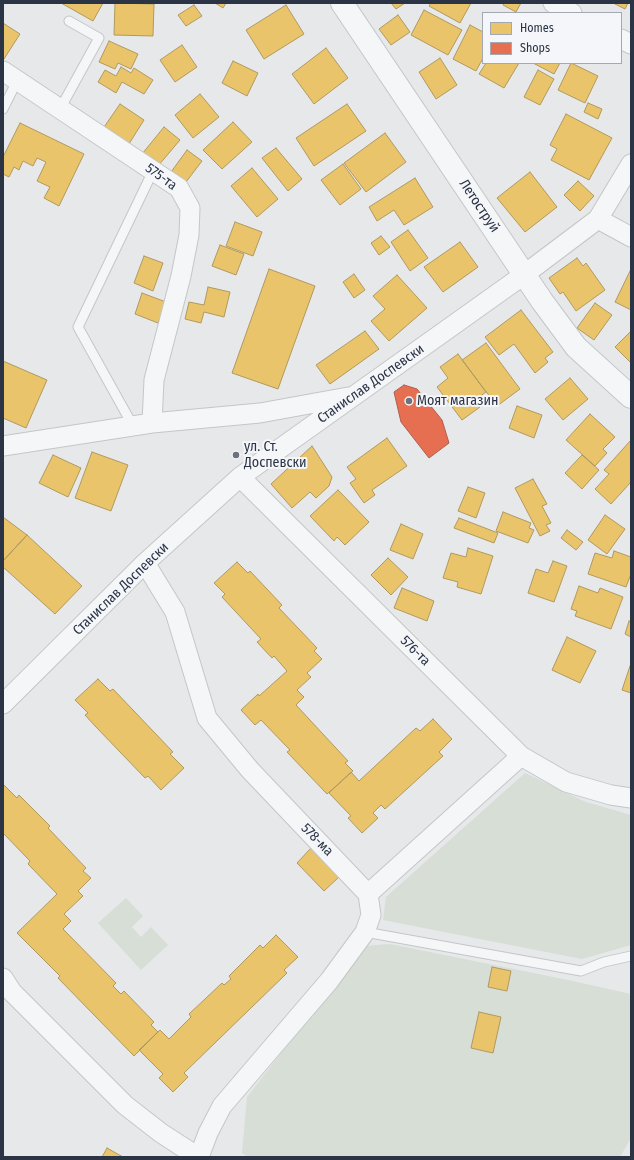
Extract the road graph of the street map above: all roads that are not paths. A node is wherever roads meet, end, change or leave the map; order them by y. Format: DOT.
graph roads {
  1 [pos="342,3"];
  2 [pos="553,3"];
  3 [pos="570,12"];
  4 [pos="69,21"];
  5 [pos="622,40"];
  6 [pos="631,44"];
  7 [pos="10,76"];
  8 [pos="3,109"];
  9 [pos="60,109"];
  10 [pos="631,164"];
  11 [pos="153,171"];
  12 [pos="598,219"];
  13 [pos="631,236"];
  14 [pos="526,274"];
  15 [pos="353,396"];
  16 [pos="631,397"];
  17 [pos="152,423"];
  18 [pos="133,426"];
  19 [pos="3,446"];
  20 [pos="240,477"];
  21 [pos="145,563"];
  22 [pos="3,704"];
  23 [pos="521,756"];
  24 [pos="631,798"];
  25 [pos="368,894"];
  26 [pos="365,932"];
  27 [pos="631,956"];
  28 [pos="3,978"];
  29 [pos="198,1157"];
  1 -- 14 [label="street, Летоструй"];
  2 -- 3 [label="street"];
  4 -- 9 [label="lane"];
  5 -- 6 [label="street"];
  7 -- 8 [label="lane"];
  7 -- 9 [label="street, 575-та"];
  9 -- 11 [label="street, 575-та"];
  10 -- 12 [label="street, Станислав Доспевски"];
  11 -- 17 [label="street, 575-та"];
  11 -- 18 [label="lane"];
  12 -- 13 [label="street"];
  12 -- 14 [label="street, Станислав Доспевски"];
  14 -- 15 [label="street, Станислав Доспевски"];
  14 -- 16 [label="street, Летоструй"];
  15 -- 17 [label="street"];
  15 -- 20 [label="street, Станислав Доспевски"];
  17 -- 18 [label="street"];
  18 -- 19 [label="street"];
  20 -- 21 [label="street, Станислав Доспевски"];
  20 -- 23 [label="street, 576-та"];
  21 -- 22 [label="street, Станислав Доспевски"];
  21 -- 25 [label="street, 578-ма"];
  23 -- 24 [label="street, 576-та"];
  23 -- 25 [label="street"];
  25 -- 26 [label="street"];
  26 -- 27 [label="lane"];
  26 -- 29 [label="street"];
  28 -- 29 [label="street"];
}
